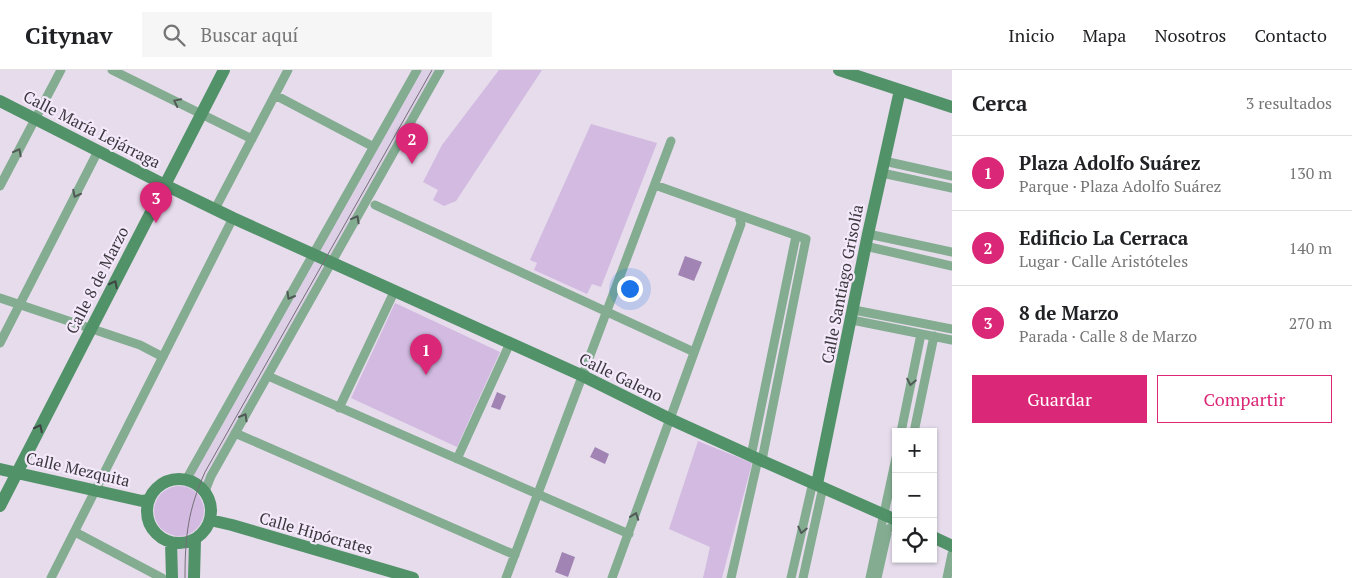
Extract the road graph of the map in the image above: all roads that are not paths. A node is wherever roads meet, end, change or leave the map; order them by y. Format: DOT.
graph roads {
  1 [pos="61,70"];
  2 [pos="112,70"];
  3 [pos="224,70"];
  4 [pos="288,70"];
  5 [pos="417,70"];
  6 [pos="440,70"];
  7 [pos="839,70"];
  8 [pos="900,90"];
  9 [pos="275,95"];
  10 [pos="0,101"];
  11 [pos="952,107"];
  12 [pos="202,114"];
  13 [pos="35,119"];
  14 [pos="252,139"];
  15 [pos="671,141"];
  16 [pos="372,146"];
  17 [pos="98,151"];
  18 [pos="883,167"];
  19 [pos="952,176"];
  20 [pos="165,185"];
  21 [pos="655,185"];
  22 [pos="0,186"];
  23 [pos="952,188"];
  24 [pos="375,205"];
  25 [pos="215,209"];
  26 [pos="739,216"];
  27 [pos="234,218"];
  28 [pos="796,236"];
  29 [pos="867,240"];
  30 [pos="952,252"];
  31 [pos="314,254"];
  32 [pos="332,262"];
  33 [pos="952,266"];
  34 [pos="395,290"];
  35 [pos="0,298"];
  36 [pos="20,305"];
  37 [pos="607,312"];
  38 [pos="853,315"];
  39 [pos="91,328"];
  40 [pos="952,329"];
  41 [pos="921,334"];
  42 [pos="934,336"];
  43 [pos="952,340"];
  44 [pos="0,343"];
  45 [pos="510,343"];
  46 [pos="694,352"];
  47 [pos="163,357"];
  48 [pos="268,376"];
  49 [pos="583,376"];
  50 [pos="339,408"];
  51 [pos="670,419"];
  52 [pos="902,428"];
  53 [pos="915,428"];
  54 [pos="235,433"];
  55 [pos="457,458"];
  56 [pos="757,458"];
  57 [pos="0,469"];
  58 [pos="17,472"];
  59 [pos="186,480"];
  60 [pos="818,485"];
  61 [pos="96,489"];
  62 [pos="205,491"];
  63 [pos="538,493"];
  64 [pos="150,500"];
  65 [pos="0,506"];
  66 [pos="892,518"];
  67 [pos="210,520"];
  68 [pos="892,527"];
  69 [pos="75,532"];
  70 [pos="629,534"];
  71 [pos="195,539"];
  72 [pos="937,539"];
  73 [pos="171,542"];
  74 [pos="952,546"];
  75 [pos="952,554"];
  76 [pos="515,555"];
  77 [pos="51,578"];
  78 [pos="162,578"];
  79 [pos="172,578"];
  80 [pos="194,578"];
  81 [pos="413,578"];
  82 [pos="506,578"];
  83 [pos="612,578"];
  84 [pos="731,578"];
  85 [pos="791,578"];
  86 [pos="803,578"];
  87 [pos="870,578"];
  88 [pos="877,578"];
  89 [pos="947,578"];
  1 -- 13 [label="street"];
  12 -- 2 [label="street, one-way"];
  3 -- 12 [label="street, Calle 8 de Marzo"];
  4 -- 9 [label="street"];
  5 -- 16 [label="street"];
  32 -- 6 [label="street, one-way"];
  7 -- 8 [label="street"];
  8 -- 11 [label="street"];
  8 -- 18 [label="street, Calle Santiago Grisolía"];
  9 -- 14 [label="street"];
  9 -- 16 [label="street"];
  10 -- 13 [label="street, Calle María Lejárraga"];
  12 -- 14 [label="street"];
  12 -- 20 [label="street, Calle 8 de Marzo"];
  13 -- 17 [label="street, Calle María Lejárraga"];
  22 -- 13 [label="street, one-way"];
  14 -- 25 [label="street"];
  15 -- 21 [label="street"];
  16 -- 31 [label="street"];
  17 -- 20 [label="street, Calle María Lejárraga"];
  17 -- 36 [label="street, one-way"];
  18 -- 19 [label="street"];
  18 -- 23 [label="street"];
  18 -- 29 [label="street, Calle Santiago Grisolía"];
  20 -- 25 [label="street, Calle María Lejárraga"];
  39 -- 20 [label="street, Calle 8 de Marzo, one-way"];
  21 -- 26 [label="street"];
  21 -- 37 [label="street"];
  24 -- 37 [label="street"];
  25 -- 27 [label="street, Calle María Lejárraga"];
  26 -- 28 [label="street"];
  26 -- 46 [label="street"];
  27 -- 31 [label="street, Calle María Lejárraga"];
  27 -- 47 [label="street"];
  28 -- 56 [label="street"];
  28 -- 56 [label="street"];
  29 -- 30 [label="street"];
  29 -- 33 [label="street"];
  29 -- 38 [label="street, Calle Santiago Grisolía"];
  31 -- 32 [label="street, Calle María Lejárraga"];
  31 -- 59 [label="street, one-way"];
  32 -- 34 [label="street, Calle Galeno"];
  32 -- 48 [label="street"];
  34 -- 45 [label="street, Calle Galeno"];
  34 -- 50 [label="street"];
  35 -- 36 [label="street"];
  36 -- 39 [label="street"];
  36 -- 44 [label="street"];
  37 -- 46 [label="street"];
  37 -- 49 [label="street"];
  38 -- 40 [label="street"];
  38 -- 41 [label="street"];
  38 -- 60 [label="street, Calle Santiago Grisolía"];
  39 -- 47 [label="street"];
  58 -- 39 [label="street, Calle 8 de Marzo, one-way"];
  41 -- 42 [label="street"];
  41 -- 52 [label="street, one-way"];
  42 -- 43 [label="street"];
  42 -- 53 [label="street"];
  45 -- 49 [label="street, Calle Galeno"];
  45 -- 55 [label="street"];
  46 -- 51 [label="street"];
  47 -- 61 [label="street"];
  48 -- 50 [label="street"];
  54 -- 48 [label="street, one-way"];
  49 -- 51 [label="street, Calle Galeno"];
  49 -- 63 [label="street"];
  50 -- 55 [label="street"];
  51 -- 56 [label="street, Calle Galeno"];
  70 -- 51 [label="street, one-way"];
  54 -- 62 [label="street"];
  54 -- 76 [label="street"];
  55 -- 63 [label="street"];
  56 -- 60 [label="street, Calle Galeno"];
  56 -- 84 [label="street"];
  57 -- 58 [label="street, Calle Mezquita"];
  58 -- 61 [label="street, Calle Mezquita"];
  58 -- 65 [label="street, Calle 8 de Marzo"];
  59 -- 62 [label="street"];
  59 -- 64 [label="street"];
  60 -- 66 [label="street, Calle Galeno"];
  60 -- 85 [label="street, one-way"];
  60 -- 86 [label="street"];
  61 -- 64 [label="street, Calle Mezquita"];
  61 -- 69 [label="street"];
  62 -- 67 [label="street"];
  63 -- 70 [label="street"];
  63 -- 76 [label="street"];
  64 -- 73 [label="street"];
  66 -- 87 [label="street"];
  67 -- 71 [label="street"];
  67 -- 81 [label="street, Calle Hipócrates"];
  68 -- 88 [label="street"];
  69 -- 77 [label="street"];
  69 -- 78 [label="street"];
  70 -- 83 [label="street"];
  71 -- 73 [label="street"];
  71 -- 80 [label="street"];
  72 -- 74 [label="street"];
  73 -- 79 [label="street"];
  75 -- 89 [label="street"];
  76 -- 82 [label="street"];
}
